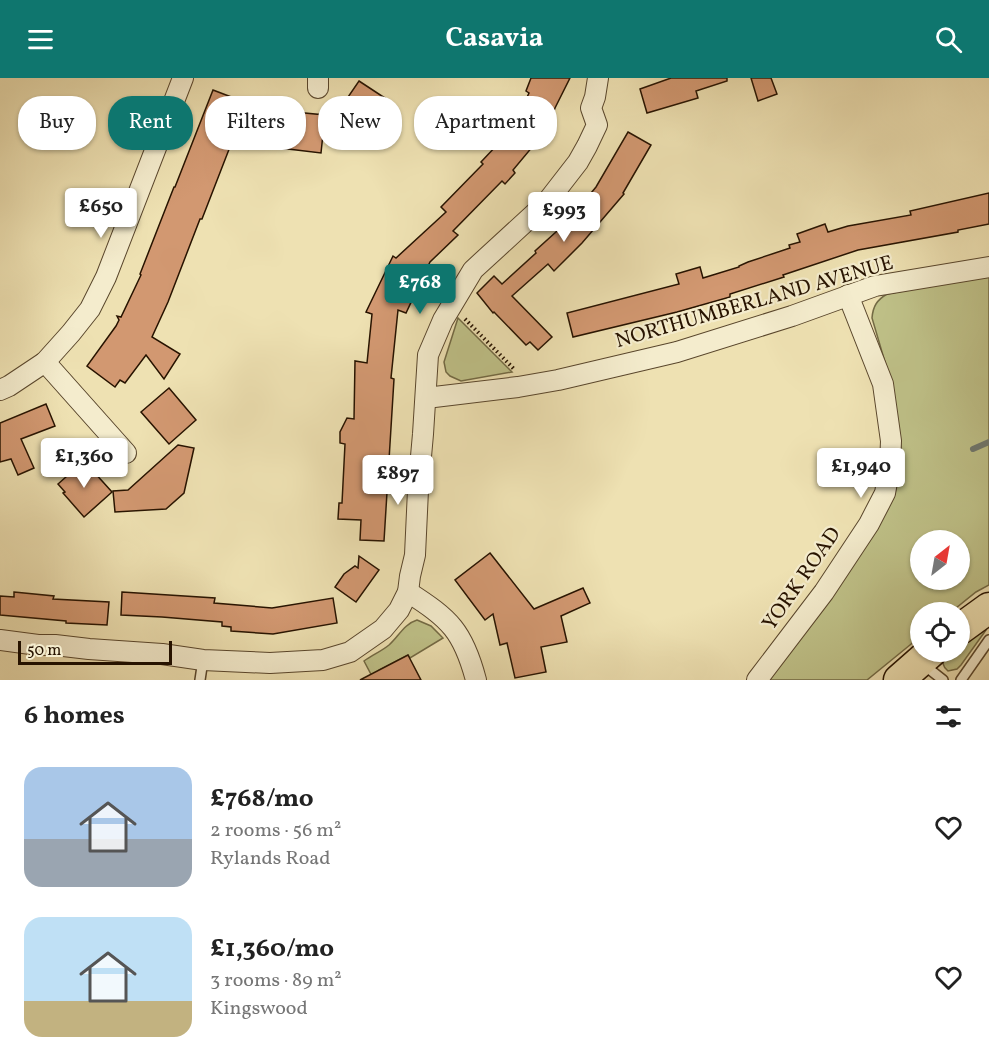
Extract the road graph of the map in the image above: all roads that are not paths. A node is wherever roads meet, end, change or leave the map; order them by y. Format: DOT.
graph roads {
  1 [pos="183,78"];
  2 [pos="598,78"];
  3 [pos="989,267"];
  4 [pos="848,295"];
  5 [pos="45,362"];
  6 [pos="0,390"];
  7 [pos="426,398"];
  8 [pos="126,453"];
  9 [pos="408,592"];
  10 [pos="989,608"];
  11 [pos="970,622"];
  12 [pos="0,640"];
  13 [pos="989,640"];
  14 [pos="203,660"];
  15 [pos="917,664"];
  16 [pos="200,680"];
  17 [pos="476,680"];
  18 [pos="757,680"];
  19 [pos="943,680"];
  20 [pos="961,680"];
  1 -- 5 [label="street"];
  2 -- 7 [label="street"];
  3 -- 4 [label="street, NORTHUMBERLAND AVENUE"];
  4 -- 7 [label="street, NORTHUMBERLAND AVENUE"];
  4 -- 18 [label="street, YORK ROAD"];
  5 -- 6 [label="street"];
  5 -- 8 [label="street"];
  7 -- 9 [label="street"];
  9 -- 14 [label="street"];
  9 -- 17 [label="street"];
  10 -- 11 [label="main road"];
  12 -- 14 [label="street"];
  13 -- 20 [label="lane"];
  14 -- 16 [label="lane"];
  15 -- 19 [label="lane"];
}
